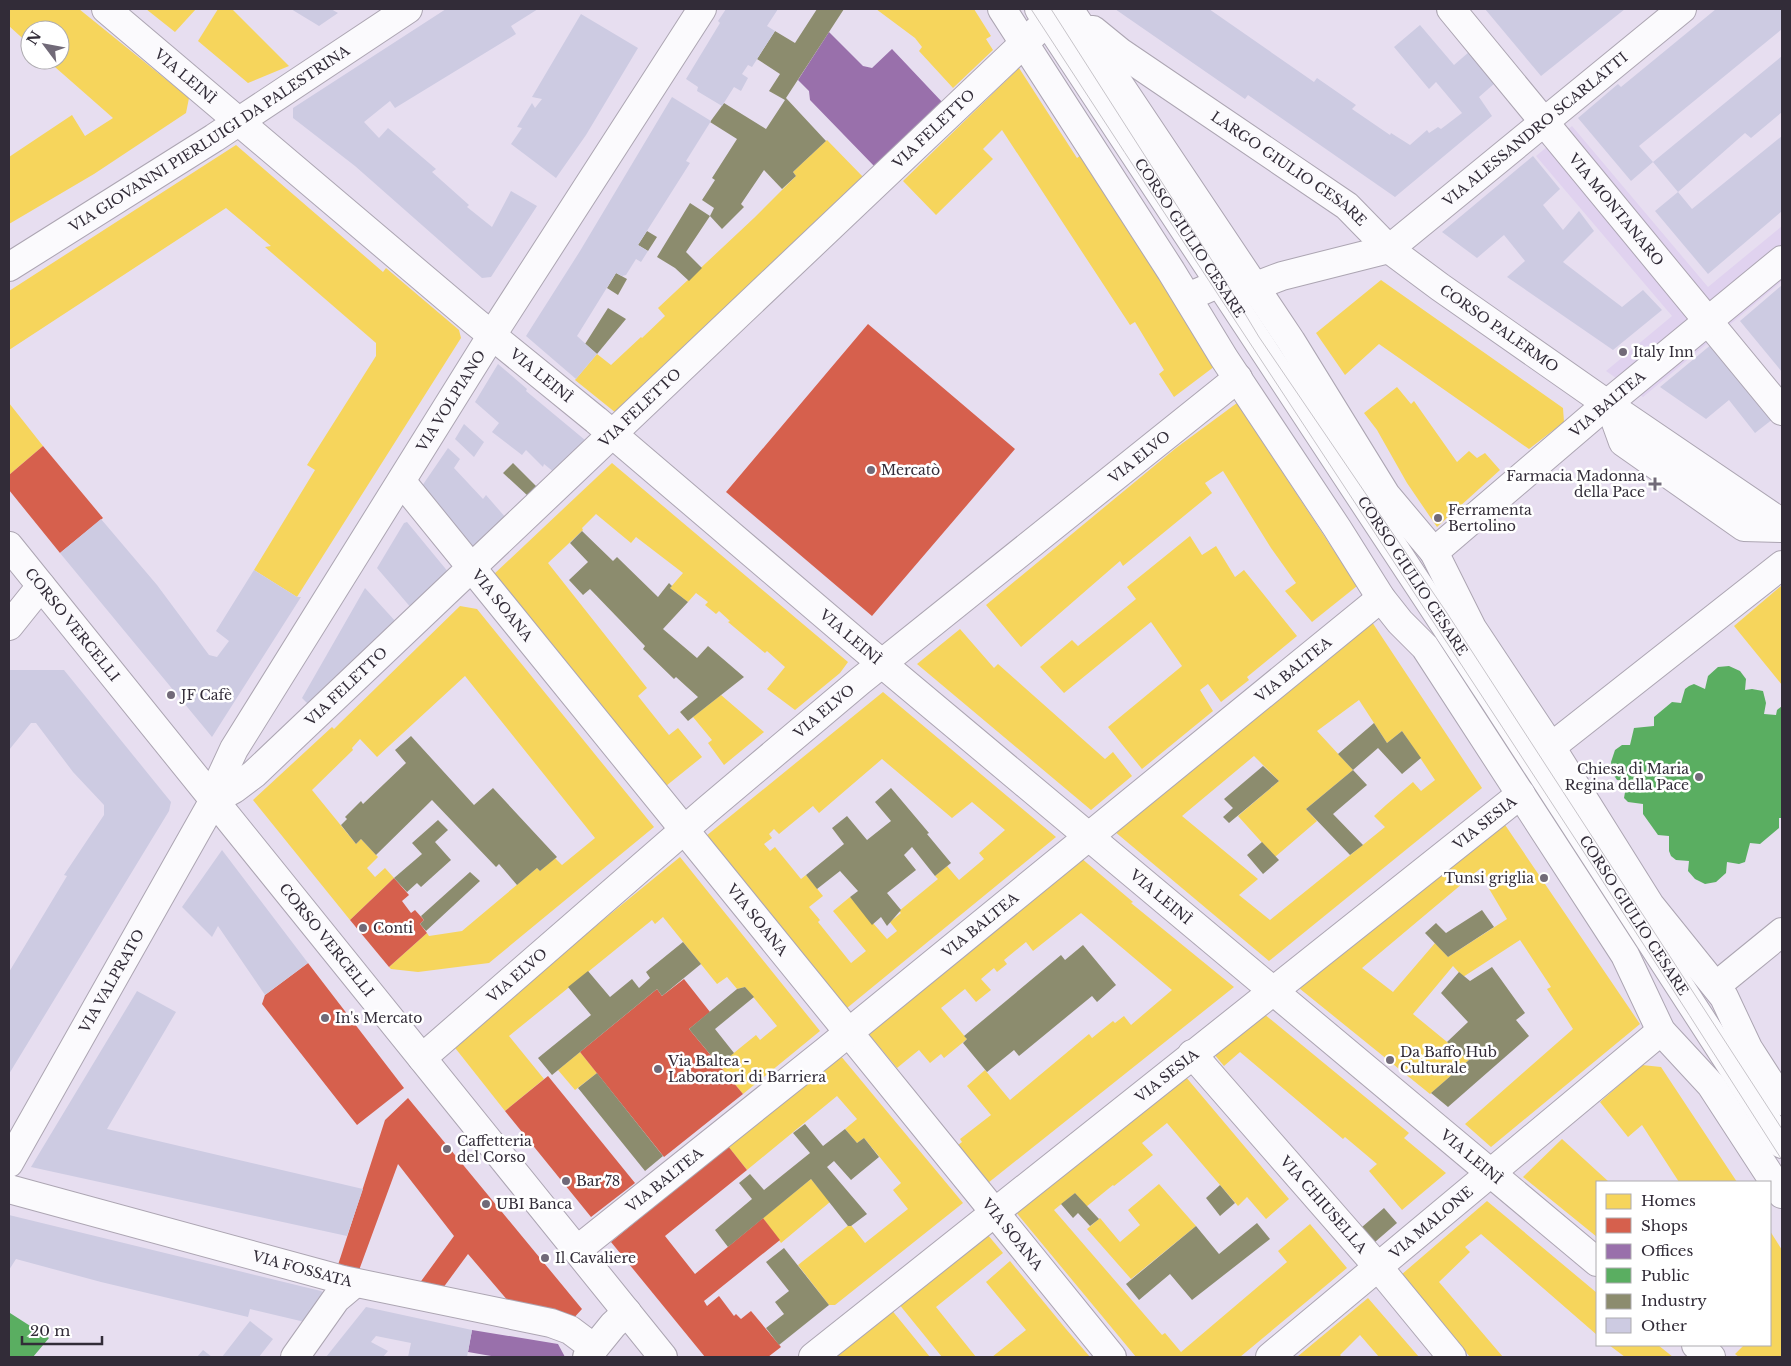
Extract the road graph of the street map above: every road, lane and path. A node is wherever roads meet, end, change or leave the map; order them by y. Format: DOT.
graph roads {
  1 [pos="106,9"];
  2 [pos="408,9"];
  3 [pos="702,9"];
  4 [pos="1002,9"];
  5 [pos="1451,9"];
  6 [pos="1682,9"];
  7 [pos="1062,16"];
  8 [pos="1025,43"];
  9 [pos="1545,120"];
  10 [pos="239,121"];
  11 [pos="1389,249"];
  12 [pos="1782,260"];
  13 [pos="9,267"];
  14 [pos="1220,286"];
  15 [pos="1253,287"];
  16 [pos="1188,297"];
  17 [pos="1708,321"];
  18 [pos="492,335"];
  19 [pos="1238,378"];
  20 [pos="1608,405"];
  21 [pos="1782,411"];
  22 [pos="612,434"];
  23 [pos="402,482"];
  24 [pos="1782,523"];
  25 [pos="1782,528"];
  26 [pos="9,546"];
  27 [pos="1434,552"];
  28 [pos="1782,566"];
  29 [pos="472,568"];
  30 [pos="41,586"];
  31 [pos="1381,598"];
  32 [pos="9,626"];
  33 [pos="883,663"];
  34 [pos="1551,747"];
  35 [pos="1521,794"];
  36 [pos="214,800"];
  37 [pos="686,830"];
  38 [pos="1089,837"];
  39 [pos="1782,932"];
  40 [pos="1717,986"];
  41 [pos="1273,991"];
  42 [pos="1661,1031"];
  43 [pos="850,1032"];
  44 [pos="1192,1054"];
  45 [pos="422,1058"];
  46 [pos="1782,1101"];
  47 [pos="1782,1144"];
  48 [pos="9,1163"];
  49 [pos="1492,1173"];
  50 [pos="9,1190"];
  51 [pos="1782,1194"];
  52 [pos="994,1213"];
  53 [pos="577,1250"];
  54 [pos="1596,1261"];
  55 [pos="1379,1268"];
  56 [pos="355,1282"];
  57 [pos="627,1312"];
  58 [pos="1697,1346"];
  59 [pos="590,1353"];
  60 [pos="295,1357"];
  61 [pos="664,1357"];
  62 [pos="813,1357"];
  63 [pos="1112,1357"];
  64 [pos="1270,1357"];
  65 [pos="1452,1357"];
  66 [pos="1711,1357"];
  1 -- 10 [label="street, VIA LEINÌ"];
  2 -- 10 [label="street, VIA GIOVANNI PIERLUIGI DA PALESTRINA"];
  3 -- 18 [label="street, VIA VOLPIANO"];
  4 -- 8 [label="street"];
  5 -- 9 [label="street, VIA MONTANARO"];
  6 -- 9 [label="street, VIA ALESSANDRO SCARLATTI"];
  7 -- 8 [label="street, VIA FELETTO"];
  7 -- 11 [label="street, LARGO GIULIO CESARE"];
  7 -- 14 [label="street, CORSO GIULIO CESARE"];
  7 -- 15 [label="street"];
  8 -- 16 [label="street"];
  8 -- 22 [label="street, VIA FELETTO"];
  9 -- 11 [label="street, VIA ALESSANDRO SCARLATTI"];
  9 -- 17 [label="street, VIA MONTANARO"];
  10 -- 13 [label="street, VIA GIOVANNI PIERLUIGI DA PALESTRINA"];
  10 -- 18 [label="street, VIA LEINÌ"];
  11 -- 15 [label="street"];
  11 -- 20 [label="street, CORSO PALERMO"];
  12 -- 17 [label="street, VIA BALTEA"];
  14 -- 15 [label="street"];
  14 -- 16 [label="street"];
  14 -- 47 [label="street, CORSO GIULIO CESARE"];
  15 -- 27 [label="street, CORSO GIULIO CESARE"];
  16 -- 19 [label="street"];
  17 -- 20 [label="street, VIA BALTEA"];
  17 -- 21 [label="street, VIA MONTANARO"];
  18 -- 22 [label="street, VIA LEINÌ"];
  18 -- 23 [label="street, VIA VOLPIANO"];
  19 -- 31 [label="street, CORSO GIULIO CESARE"];
  19 -- 33 [label="street, VIA ELVO"];
  20 -- 24 [label="street, CORSO PALERMO"];
  20 -- 25 [label="street"];
  20 -- 27 [label="street, VIA BALTEA"];
  22 -- 29 [label="street, VIA FELETTO"];
  22 -- 33 [label="street, VIA LEINÌ"];
  23 -- 29 [label="street, VIA SOANA"];
  23 -- 36 [label="street, VIA VOLPIANO"];
  26 -- 30 [label="street, CORSO VERCELLI"];
  27 -- 34 [label="street, CORSO GIULIO CESARE"];
  28 -- 34 [label="street"];
  29 -- 36 [label="street, VIA FELETTO"];
  29 -- 37 [label="street, VIA SOANA"];
  30 -- 32 [label="street"];
  30 -- 36 [label="street, CORSO VERCELLI"];
  31 -- 35 [label="street, CORSO GIULIO CESARE"];
  31 -- 38 [label="street, VIA BALTEA"];
  33 -- 37 [label="street, VIA ELVO"];
  33 -- 38 [label="street, VIA LEINÌ"];
  34 -- 40 [label="street, CORSO GIULIO CESARE"];
  35 -- 41 [label="street, VIA SESIA"];
  35 -- 42 [label="street, CORSO GIULIO CESARE"];
  36 -- 45 [label="street, CORSO VERCELLI"];
  36 -- 48 [label="street, VIA VALPRATO"];
  37 -- 43 [label="street, VIA SOANA"];
  37 -- 45 [label="street, VIA ELVO"];
  38 -- 41 [label="street, VIA LEINÌ"];
  38 -- 43 [label="street, VIA BALTEA"];
  39 -- 40 [label="street"];
  40 -- 46 [label="street, CORSO GIULIO CESARE"];
  41 -- 44 [label="street, VIA SESIA"];
  41 -- 49 [label="street, VIA LEINÌ"];
  42 -- 49 [label="street, VIA MALONE"];
  42 -- 51 [label="street, CORSO GIULIO CESARE"];
  43 -- 52 [label="street, VIA SOANA"];
  43 -- 53 [label="street, VIA BALTEA"];
  44 -- 52 [label="street, VIA SESIA"];
  44 -- 55 [label="street, VIA CHIUSELLA"];
  45 -- 53 [label="street, CORSO VERCELLI"];
  49 -- 54 [label="street, VIA LEINÌ"];
  49 -- 55 [label="street, VIA MALONE"];
  50 -- 56 [label="street, VIA FOSSATA"];
  52 -- 62 [label="street, VIA SESIA"];
  52 -- 63 [label="street, VIA SOANA"];
  53 -- 57 [label="street, CORSO VERCELLI"];
  55 -- 64 [label="street, VIA MALONE"];
  55 -- 65 [label="street, VIA CHIUSELLA"];
  56 -- 59 [label="street, VIA FOSSATA"];
  56 -- 60 [label="street"];
  57 -- 59 [label="street"];
  57 -- 61 [label="street, CORSO VERCELLI"];
  58 -- 66 [label="street"];
}
